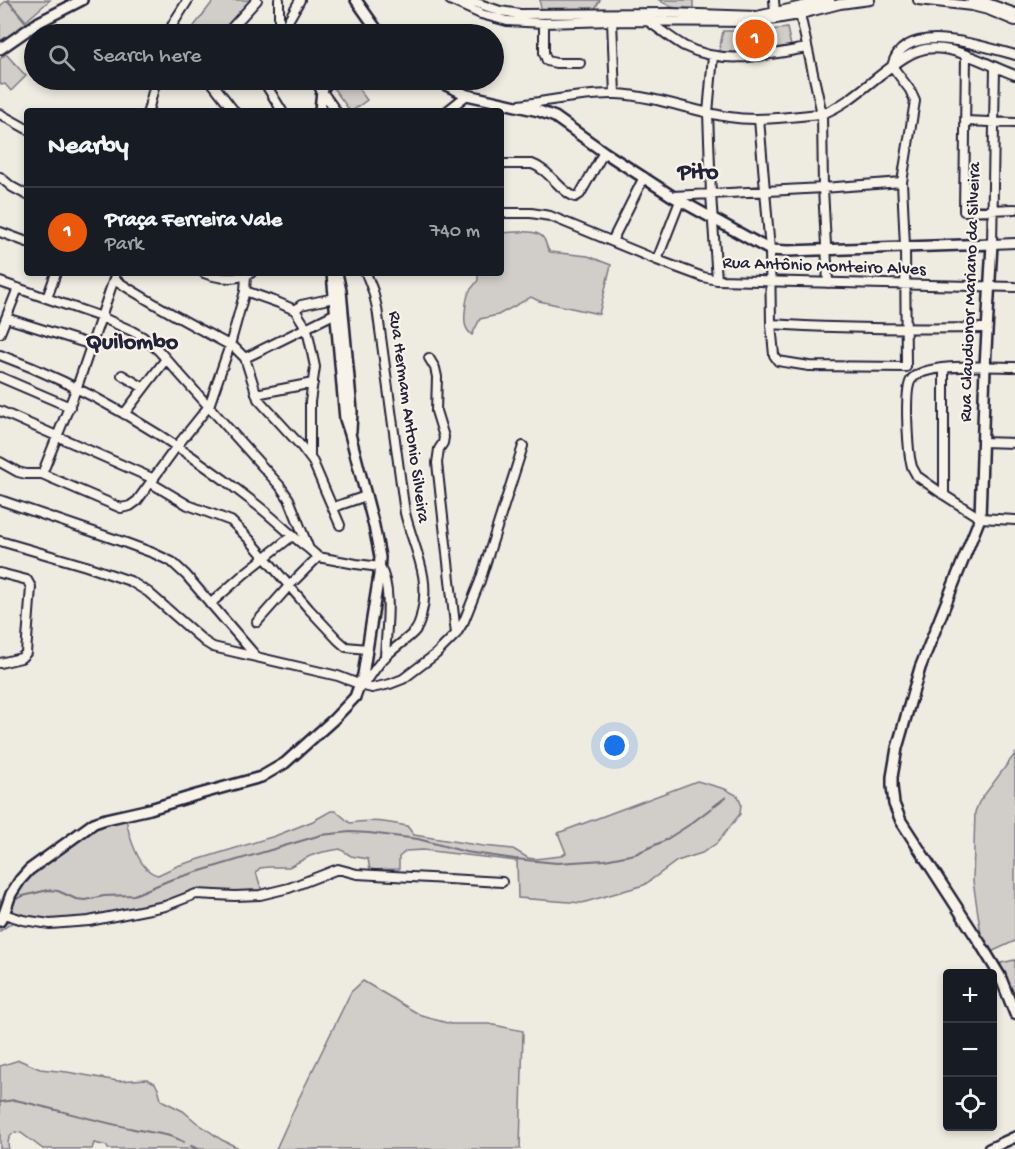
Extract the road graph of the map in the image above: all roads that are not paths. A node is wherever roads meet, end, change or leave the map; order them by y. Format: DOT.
graph roads {
  1 [pos="82,0"];
  2 [pos="188,0"];
  3 [pos="258,0"];
  4 [pos="279,0"];
  5 [pos="300,0"];
  6 [pos="356,0"];
  7 [pos="450,0"];
  8 [pos="468,0"];
  9 [pos="774,0"];
  10 [pos="830,0"];
  11 [pos="870,0"];
  12 [pos="918,0"];
  13 [pos="972,0"];
  14 [pos="805,8"];
  15 [pos="775,12"];
  16 [pos="1015,13"];
  17 [pos="612,21"];
  18 [pos="1015,21"];
  19 [pos="544,22"];
  20 [pos="649,22"];
  21 [pos="36,24"];
  22 [pos="173,24"];
  23 [pos="238,24"];
  24 [pos="280,24"];
  25 [pos="286,24"];
  26 [pos="373,24"];
  27 [pos="24,32"];
  28 [pos="807,48"];
  29 [pos="0,49"];
  30 [pos="966,55"];
  31 [pos="1015,55"];
  32 [pos="713,56"];
  33 [pos="580,63"];
  34 [pos="892,66"];
  35 [pos="995,67"];
  36 [pos="1015,75"];
  37 [pos="153,90"];
  38 [pos="218,90"];
  39 [pos="269,90"];
  40 [pos="322,90"];
  41 [pos="456,90"];
  42 [pos="615,94"];
  43 [pos="467,95"];
  44 [pos="518,106"];
  45 [pos="149,108"];
  46 [pos="232,108"];
  47 [pos="280,108"];
  48 [pos="320,108"];
  49 [pos="334,108"];
  50 [pos="451,108"];
  51 [pos="708,113"];
  52 [pos="0,114"];
  53 [pos="822,114"];
  54 [pos="759,119"];
  55 [pos="965,121"];
  56 [pos="993,122"];
  57 [pos="1015,123"];
  58 [pos="24,126"];
  59 [pos="604,152"];
  60 [pos="504,164"];
  61 [pos="0,177"];
  62 [pos="644,177"];
  63 [pos="902,182"];
  64 [pos="823,188"];
  65 [pos="765,191"];
  66 [pos="24,193"];
  67 [pos="711,194"];
  68 [pos="676,198"];
  69 [pos="1015,209"];
  70 [pos="992,210"];
  71 [pos="504,213"];
  72 [pos="712,219"];
  73 [pos="0,232"];
  74 [pos="24,241"];
  75 [pos="612,241"];
  76 [pos="1015,243"];
  77 [pos="992,244"];
  78 [pos="905,246"];
  79 [pos="770,250"];
  80 [pos="826,250"];
  81 [pos="657,260"];
  82 [pos="55,276"];
  83 [pos="115,276"];
  84 [pos="116,276"];
  85 [pos="218,276"];
  86 [pos="238,276"];
  87 [pos="248,276"];
  88 [pos="332,276"];
  89 [pos="338,276"];
  90 [pos="367,276"];
  91 [pos="717,280"];
  92 [pos="770,281"];
  93 [pos="0,282"];
  94 [pos="828,283"];
  95 [pos="905,285"];
  96 [pos="990,286"];
  97 [pos="1015,287"];
  98 [pos="18,288"];
  99 [pos="245,291"];
  100 [pos="47,298"];
  101 [pos="334,298"];
  102 [pos="295,310"];
  103 [pos="336,314"];
  104 [pos="101,317"];
  105 [pos="6,318"];
  106 [pos="771,324"];
  107 [pos="307,328"];
  108 [pos="987,328"];
  109 [pos="905,330"];
  110 [pos="0,333"];
  111 [pos="92,345"];
  112 [pos="230,345"];
  113 [pos="0,355"];
  114 [pos="244,358"];
  115 [pos="429,358"];
  116 [pos="165,359"];
  117 [pos="985,367"];
  118 [pos="1015,367"];
  119 [pos="944,368"];
  120 [pos="122,375"];
  121 [pos="0,377"];
  122 [pos="313,383"];
  123 [pos="77,387"];
  124 [pos="144,388"];
  125 [pos="256,394"];
  126 [pos="209,406"];
  127 [pos="70,407"];
  128 [pos="0,411"];
  129 [pos="124,414"];
  130 [pos="351,434"];
  131 [pos="58,436"];
  132 [pos="982,442"];
  133 [pos="1015,443"];
  134 [pos="177,446"];
  135 [pos="523,446"];
  136 [pos="310,457"];
  137 [pos="0,462"];
  138 [pos="42,474"];
  139 [pos="152,481"];
  140 [pos="944,495"];
  141 [pos="366,496"];
  142 [pos="0,500"];
  143 [pos="333,507"];
  144 [pos="980,518"];
  145 [pos="1015,520"];
  146 [pos="340,525"];
  147 [pos="291,536"];
  148 [pos="0,541"];
  149 [pos="309,549"];
  150 [pos="318,557"];
  151 [pos="263,558"];
  152 [pos="380,567"];
  153 [pos="0,573"];
  154 [pos="289,586"];
  155 [pos="210,604"];
  156 [pos="257,622"];
  157 [pos="456,634"];
  158 [pos="367,649"];
  159 [pos="256,656"];
  160 [pos="385,657"];
  161 [pos="0,663"];
  162 [pos="362,686"];
  163 [pos="502,882"];
  164 [pos="2,917"];
  165 [pos="1015,1014"];
  166 [pos="1015,1137"];
  167 [pos="989,1149"];
  1 -- 21 [label="street"];
  2 -- 22 [label="street"];
  3 -- 23 [label="street"];
  4 -- 24 [label="street"];
  5 -- 25 [label="street"];
  6 -- 26 [label="street"];
  7 -- 19 [label="street"];
  8 -- 15 [label="street"];
  9 -- 15 [label="street"];
  10 -- 14 [label="street"];
  11 -- 14 [label="street"];
  12 -- 18 [label="street"];
  13 -- 16 [label="street"];
  14 -- 15 [label="street"];
  14 -- 20 [label="street"];
  14 -- 28 [label="street"];
  17 -- 19 [label="street"];
  17 -- 20 [label="street"];
  17 -- 42 [label="street"];
  19 -- 33 [label="street"];
  20 -- 32 [label="street"];
  27 -- 29 [label="street"];
  28 -- 32 [label="street"];
  28 -- 53 [label="street"];
  30 -- 34 [label="street"];
  30 -- 35 [label="street"];
  30 -- 55 [label="street"];
  31 -- 34 [label="street"];
  32 -- 51 [label="street"];
  34 -- 53 [label="street"];
  34 -- 63 [label="street"];
  35 -- 36 [label="street"];
  35 -- 56 [label="street, Rua Claudionor Mariano da Silveira"];
  37 -- 45 [label="street"];
  38 -- 46 [label="street"];
  39 -- 47 [label="street"];
  40 -- 48 [label="street"];
  40 -- 49 [label="street"];
  41 -- 43 [label="street"];
  42 -- 44 [label="street"];
  42 -- 51 [label="street"];
  43 -- 44 [label="street"];
  43 -- 50 [label="street"];
  44 -- 59 [label="street"];
  51 -- 54 [label="street"];
  51 -- 67 [label="street"];
  52 -- 58 [label="street"];
  53 -- 54 [label="street"];
  53 -- 64 [label="street"];
  54 -- 65 [label="street"];
  55 -- 56 [label="street"];
  55 -- 70 [label="street"];
  56 -- 57 [label="street"];
  56 -- 70 [label="street, Rua Claudionor Mariano da Silveira"];
  59 -- 60 [label="street"];
  59 -- 62 [label="street"];
  61 -- 66 [label="street"];
  62 -- 68 [label="street"];
  62 -- 75 [label="street"];
  63 -- 64 [label="street"];
  63 -- 78 [label="street"];
  64 -- 65 [label="street"];
  64 -- 80 [label="street"];
  65 -- 67 [label="street"];
  65 -- 79 [label="street"];
  67 -- 68 [label="street"];
  67 -- 72 [label="street"];
  68 -- 72 [label="street"];
  68 -- 81 [label="street"];
  69 -- 70 [label="street"];
  70 -- 77 [label="street, Rua Claudionor Mariano da Silveira"];
  71 -- 75 [label="street, Rua Antônio Monteiro Alves"];
  72 -- 79 [label="street"];
  72 -- 91 [label="street"];
  73 -- 74 [label="street"];
  75 -- 81 [label="street, Rua Antônio Monteiro Alves"];
  76 -- 77 [label="street"];
  77 -- 78 [label="street"];
  77 -- 96 [label="street, Rua Claudionor Mariano da Silveira"];
  78 -- 80 [label="street"];
  78 -- 95 [label="street"];
  79 -- 80 [label="street"];
  79 -- 92 [label="street"];
  80 -- 94 [label="street"];
  81 -- 91 [label="street, Rua Antônio Monteiro Alves"];
  82 -- 100 [label="street"];
  83 -- 104 [label="street"];
  84 -- 112 [label="street"];
  85 -- 86 [label="street"];
  87 -- 99 [label="street"];
  88 -- 101 [label="street"];
  89 -- 130 [label="street"];
  90 -- 160 [label="street, Rua Hermam Antonio Silveira"];
  91 -- 92 [label="street, Rua Antônio Monteiro Alves"];
  92 -- 94 [label="street, Rua Antônio Monteiro Alves"];
  92 -- 106 [label="street"];
  93 -- 98 [label="street"];
  94 -- 95 [label="street, Rua Antônio Monteiro Alves"];
  95 -- 96 [label="street, Rua Antônio Monteiro Alves"];
  95 -- 109 [label="street"];
  96 -- 97 [label="street, Rua Antônio Monteiro Alves"];
  96 -- 108 [label="street, Rua Claudionor Mariano da Silveira"];
  98 -- 100 [label="street"];
  98 -- 105 [label="street"];
  99 -- 102 [label="street"];
  99 -- 112 [label="street"];
  100 -- 104 [label="street"];
  101 -- 102 [label="street"];
  101 -- 103 [label="street"];
  102 -- 107 [label="street"];
  103 -- 107 [label="street"];
  103 -- 130 [label="street"];
  104 -- 111 [label="street"];
  104 -- 116 [label="street"];
  105 -- 110 [label="street"];
  105 -- 111 [label="street"];
  106 -- 109 [label="street"];
  106 -- 109 [label="street"];
  107 -- 114 [label="street"];
  107 -- 122 [label="street"];
  108 -- 109 [label="street"];
  108 -- 117 [label="street, Rua Claudionor Mariano da Silveira"];
  111 -- 123 [label="street"];
  112 -- 114 [label="street"];
  112 -- 126 [label="street"];
  113 -- 123 [label="street"];
  114 -- 125 [label="street"];
  115 -- 157 [label="street"];
  116 -- 124 [label="street"];
  116 -- 126 [label="street"];
  117 -- 118 [label="street"];
  117 -- 119 [label="street"];
  117 -- 132 [label="street, Rua Claudionor Mariano da Silveira"];
  119 -- 140 [label="street"];
  119 -- 140 [label="street"];
  120 -- 124 [label="street"];
  121 -- 127 [label="street"];
  122 -- 125 [label="street"];
  122 -- 136 [label="street"];
  123 -- 127 [label="street"];
  123 -- 129 [label="street"];
  124 -- 129 [label="street"];
  125 -- 136 [label="street"];
  126 -- 134 [label="street"];
  126 -- 149 [label="street"];
  127 -- 131 [label="street"];
  128 -- 131 [label="street"];
  129 -- 134 [label="street"];
  130 -- 141 [label="street"];
  131 -- 138 [label="street"];
  131 -- 139 [label="street"];
  132 -- 133 [label="street"];
  132 -- 144 [label="street, Rua Claudionor Mariano da Silveira"];
  134 -- 139 [label="street"];
  134 -- 147 [label="street"];
  135 -- 157 [label="street"];
  136 -- 143 [label="street"];
  137 -- 138 [label="street"];
  138 -- 139 [label="street"];
  139 -- 151 [label="street"];
  140 -- 144 [label="street"];
  141 -- 143 [label="street"];
  141 -- 152 [label="street"];
  142 -- 155 [label="street"];
  143 -- 146 [label="street"];
  144 -- 145 [label="street"];
  144 -- 165 [label="street, Rua Claudionor Mariano da Silveira"];
  147 -- 149 [label="street"];
  147 -- 151 [label="street"];
  148 -- 159 [label="street"];
  149 -- 150 [label="street"];
  150 -- 152 [label="street"];
  150 -- 154 [label="street"];
  151 -- 154 [label="street"];
  151 -- 155 [label="street"];
  152 -- 158 [label="street"];
  152 -- 160 [label="street"];
  153 -- 161 [label="street"];
  154 -- 156 [label="street"];
  154 -- 158 [label="street"];
  155 -- 159 [label="street"];
  157 -- 162 [label="street"];
  158 -- 162 [label="street"];
  159 -- 162 [label="street"];
  160 -- 162 [label="street, Rua Hermam Antonio Silveira"];
  162 -- 164 [label="street"];
  163 -- 164 [label="street"];
  166 -- 167 [label="street"];
}
